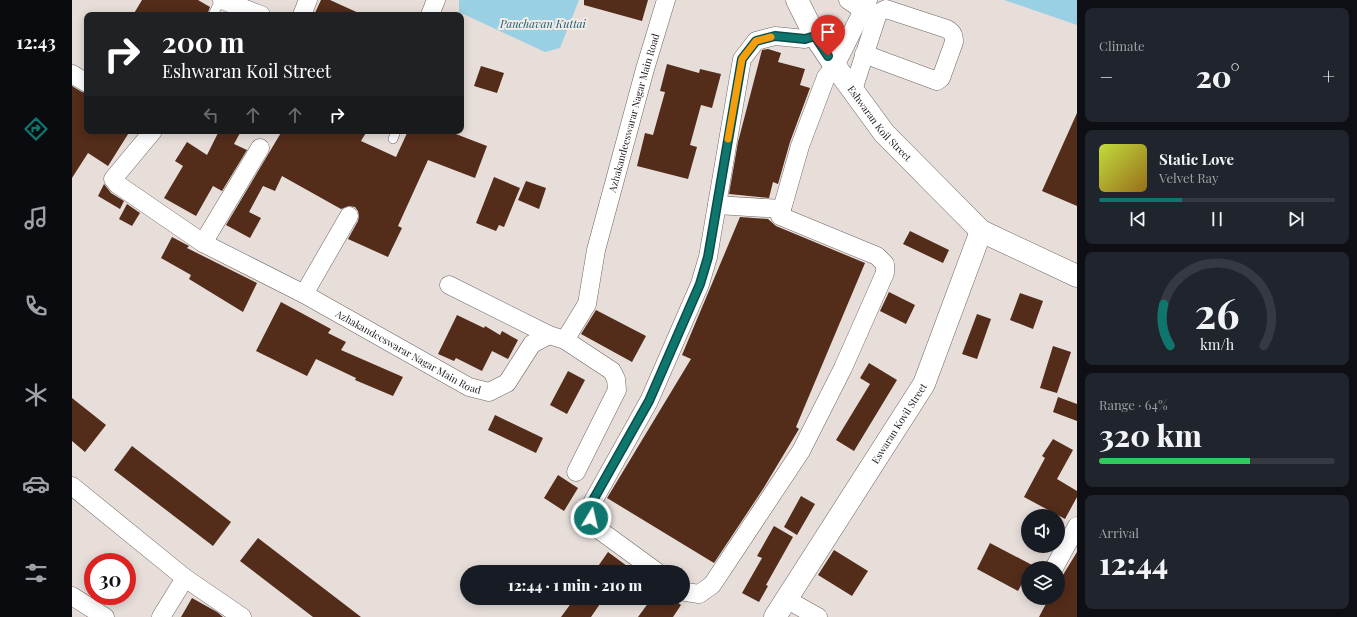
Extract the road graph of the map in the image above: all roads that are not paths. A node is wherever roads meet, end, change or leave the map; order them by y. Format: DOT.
graph roads {
  1 [pos="221,0"];
  2 [pos="308,0"];
  3 [pos="436,0"];
  4 [pos="666,0"];
  5 [pos="797,0"];
  6 [pos="848,0"];
  7 [pos="866,5"];
  8 [pos="215,12"];
  9 [pos="253,12"];
  10 [pos="303,12"];
  11 [pos="431,12"];
  12 [pos="815,36"];
  13 [pos="864,54"];
  14 [pos="835,66"];
  15 [pos="72,74"];
  16 [pos="84,81"];
  17 [pos="853,90"];
  18 [pos="151,134"];
  19 [pos="260,148"];
  20 [pos="717,205"];
  21 [pos="782,209"];
  22 [pos="349,216"];
  23 [pos="981,231"];
  24 [pos="204,243"];
  25 [pos="1077,276"];
  26 [pos="449,286"];
  27 [pos="304,294"];
  28 [pos="557,338"];
  29 [pos="576,472"];
  30 [pos="72,486"];
  31 [pos="1077,526"];
  32 [pos="1058,561"];
  33 [pos="648,565"];
  34 [pos="186,578"];
  35 [pos="690,593"];
  36 [pos="72,596"];
  37 [pos="781,608"];
  38 [pos="105,617"];
  39 [pos="161,617"];
  40 [pos="242,617"];
  41 [pos="818,617"];
  1 -- 8 [label="lane"];
  1 -- 9 [label="street"];
  2 -- 10 [label="street"];
  3 -- 11 [label="street"];
  4 -- 28 [label="street, Azhakandeeswarar Nagar Main Road"];
  5 -- 12 [label="street, Eshwaran Koil Street"];
  6 -- 7 [label="street"];
  7 -- 14 [label="street"];
  12 -- 14 [label="street, Eshwaran Koil Street"];
  12 -- 20 [label="street"];
  13 -- 13 [label="street"];
  13 -- 17 [label="street"];
  14 -- 17 [label="street, Eshwaran Koil Street"];
  14 -- 21 [label="street"];
  15 -- 16 [label="street"];
  17 -- 23 [label="street, Eshwaran Koil Street"];
  18 -- 24 [label="street, Azhakandeeswarar Nagar Main Road"];
  19 -- 24 [label="street"];
  20 -- 21 [label="street"];
  20 -- 33 [label="street"];
  21 -- 35 [label="street"];
  22 -- 27 [label="street"];
  23 -- 25 [label="street"];
  23 -- 37 [label="street, Eswaran Kovil Street"];
  24 -- 27 [label="street, Azhakandeeswarar Nagar Main Road"];
  26 -- 28 [label="street"];
  27 -- 28 [label="street, Azhakandeeswarar Nagar Main Road"];
  28 -- 29 [label="street"];
  30 -- 34 [label="street"];
  31 -- 32 [label="street"];
  34 -- 39 [label="street"];
  34 -- 40 [label="street"];
  36 -- 38 [label="street"];
  37 -- 41 [label="street"];
}
